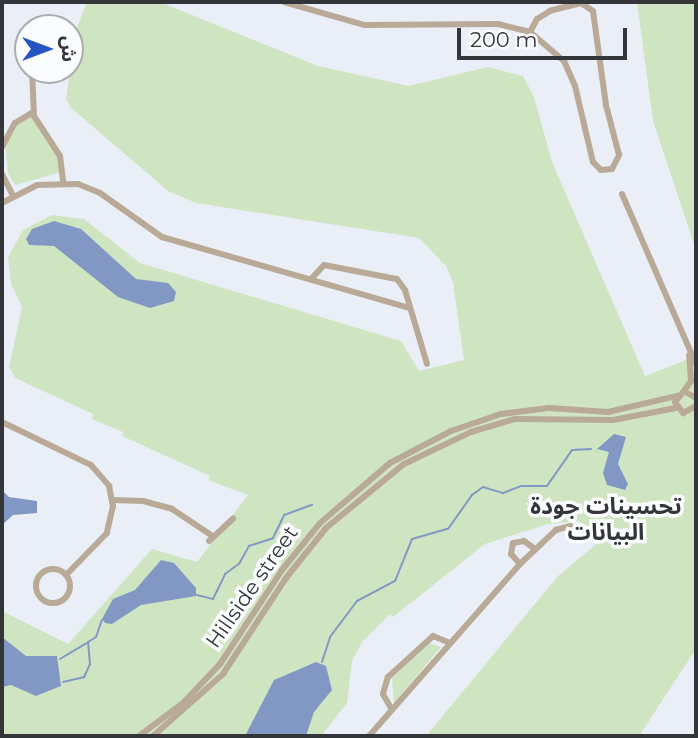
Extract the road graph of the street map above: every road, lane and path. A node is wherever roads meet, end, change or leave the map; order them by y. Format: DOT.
graph roads {
  1 [pos="284,2"];
  2 [pos="589,4"];
  3 [pos="530,32"];
  4 [pos="32,84"];
  5 [pos="33,112"];
  6 [pos="2,147"];
  7 [pos="2,174"];
  8 [pos="63,182"];
  9 [pos="12,194"];
  10 [pos="622,194"];
  11 [pos="2,203"];
  12 [pos="311,279"];
  13 [pos="410,308"];
  14 [pos="427,364"];
  15 [pos="694,372"];
  16 [pos="684,391"];
  17 [pos="696,394"];
  18 [pos="677,396"];
  19 [pos="696,406"];
  20 [pos="676,408"];
  21 [pos="693,414"];
  22 [pos="2,422"];
  23 [pos="426,443"];
  24 [pos="430,450"];
  25 [pos="112,500"];
  26 [pos="233,519"];
  27 [pos="570,526"];
  28 [pos="535,549"];
  29 [pos="520,564"];
  30 [pos="66,575"];
  31 [pos="447,642"];
  32 [pos="391,708"];
  33 [pos="139,736"];
  34 [pos="153,736"];
  35 [pos="369,736"];
  1 -- 3 [label="street"];
  2 -- 3 [label="street"];
  2 -- 3 [label="street"];
  4 -- 5 [label="street"];
  5 -- 6 [label="street"];
  5 -- 8 [label="street"];
  7 -- 9 [label="street"];
  8 -- 9 [label="street"];
  8 -- 12 [label="street"];
  9 -- 11 [label="street"];
  10 -- 15 [label="street, Hillside street"];
  12 -- 13 [label="street"];
  12 -- 13 [label="street"];
  13 -- 14 [label="street"];
  15 -- 16 [label="street, Hillside street"];
  16 -- 17 [label="street"];
  16 -- 18 [label="street, Hillside street"];
  18 -- 20 [label="street"];
  18 -- 23 [label="street, Hillside street"];
  19 -- 21 [label="street"];
  20 -- 21 [label="street"];
  20 -- 24 [label="street, Hillside street"];
  22 -- 25 [label="street"];
  23 -- 24 [label="street"];
  23 -- 33 [label="street, Hillside street"];
  24 -- 34 [label="street, Hillside street"];
  25 -- 26 [label="street"];
  25 -- 30 [label="street"];
  27 -- 28 [label="street"];
  28 -- 29 [label="street"];
  28 -- 29 [label="street"];
  29 -- 31 [label="street"];
  30 -- 30 [label="street"];
  31 -- 32 [label="street"];
  31 -- 32 [label="street"];
  32 -- 35 [label="street"];
}
